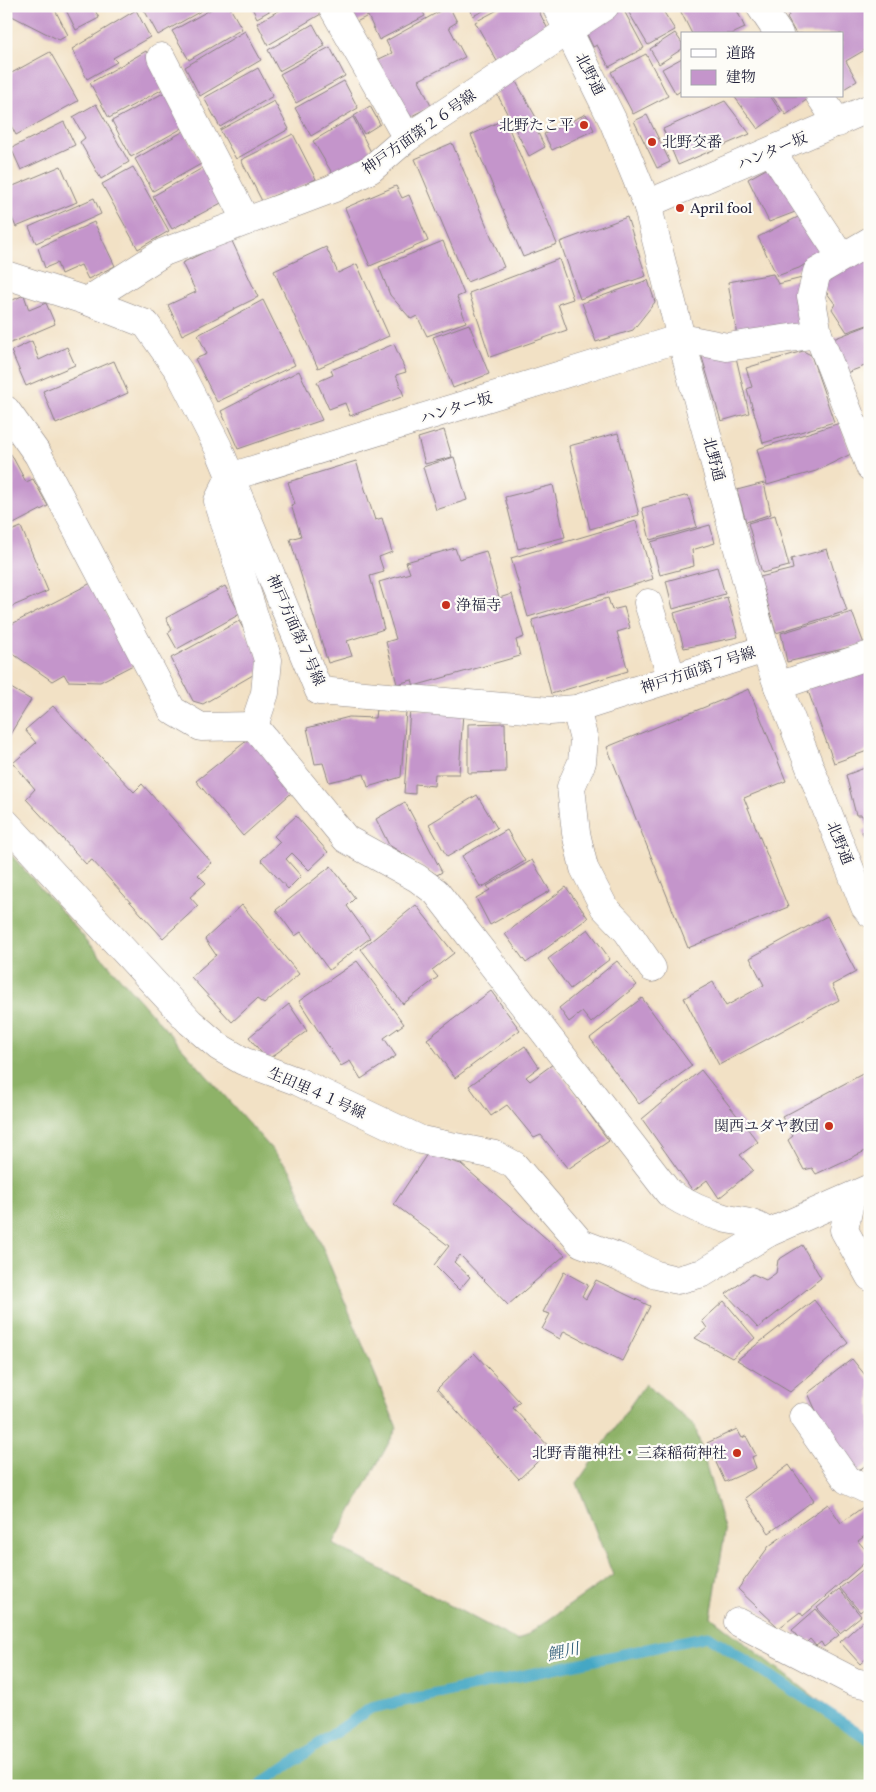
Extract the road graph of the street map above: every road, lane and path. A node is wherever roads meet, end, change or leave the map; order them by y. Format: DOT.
graph roads {
  1 [pos="332,6"];
  2 [pos="556,6"];
  3 [pos="605,6"];
  4 [pos="760,6"];
  5 [pos="568,31"];
  6 [pos="778,32"];
  7 [pos="162,57"];
  8 [pos="821,98"];
  9 [pos="870,108"];
  10 [pos="838,123"];
  11 [pos="407,138"];
  12 [pos="772,152"];
  13 [pos="647,204"];
  14 [pos="246,221"];
  15 [pos="870,240"];
  16 [pos="840,257"];
  17 [pos="6,275"];
  18 [pos="87,301"];
  19 [pos="818,334"];
  20 [pos="681,338"];
  21 [pos="6,410"];
  22 [pos="870,467"];
  23 [pos="230,477"];
  24 [pos="648,603"];
  25 [pos="766,648"];
  26 [pos="870,655"];
  27 [pos="672,679"];
  28 [pos="778,686"];
  29 [pos="576,709"];
  30 [pos="254,726"];
  31 [pos="6,824"];
  32 [pos="870,913"];
  33 [pos="652,968"];
  34 [pos="860,1193"];
  35 [pos="768,1232"];
  36 [pos="870,1277"];
  37 [pos="803,1417"];
  38 [pos="870,1490"];
  39 [pos="738,1622"];
  40 [pos="870,1685"];
  1 -- 11 [label="street"];
  2 -- 5 [label="street, 北野通"];
  3 -- 5 [label="street, 神戸方面第２６号線"];
  4 -- 6 [label="street"];
  5 -- 11 [label="street, 神戸方面第２６号線"];
  5 -- 13 [label="street, 北野通"];
  7 -- 14 [label="street"];
  8 -- 10 [label="street"];
  9 -- 10 [label="street, ハンター坂"];
  10 -- 12 [label="street, ハンター坂"];
  11 -- 14 [label="street, 神戸方面第２６号線"];
  12 -- 13 [label="street, ハンター坂"];
  12 -- 16 [label="street"];
  13 -- 20 [label="street, 北野通"];
  14 -- 18 [label="street, 神戸方面第２６号線"];
  15 -- 16 [label="street"];
  16 -- 19 [label="street"];
  17 -- 18 [label="street, 神戸方面第７号線"];
  18 -- 23 [label="street, 神戸方面第７号線"];
  19 -- 20 [label="street"];
  19 -- 22 [label="street"];
  20 -- 23 [label="street, ハンター坂"];
  20 -- 25 [label="street, 北野通"];
  21 -- 30 [label="street"];
  23 -- 29 [label="street, 神戸方面第７号線"];
  23 -- 30 [label="street"];
  24 -- 27 [label="street"];
  25 -- 27 [label="street, 神戸方面第７号線"];
  25 -- 28 [label="street, 北野通"];
  26 -- 28 [label="street"];
  27 -- 29 [label="street, 神戸方面第７号線"];
  28 -- 32 [label="street, 北野通"];
  29 -- 33 [label="street"];
  30 -- 35 [label="street"];
  31 -- 35 [label="street, 生田里４１号線"];
  34 -- 35 [label="street"];
  34 -- 36 [label="street"];
  37 -- 38 [label="street"];
  39 -- 40 [label="street"];
}
